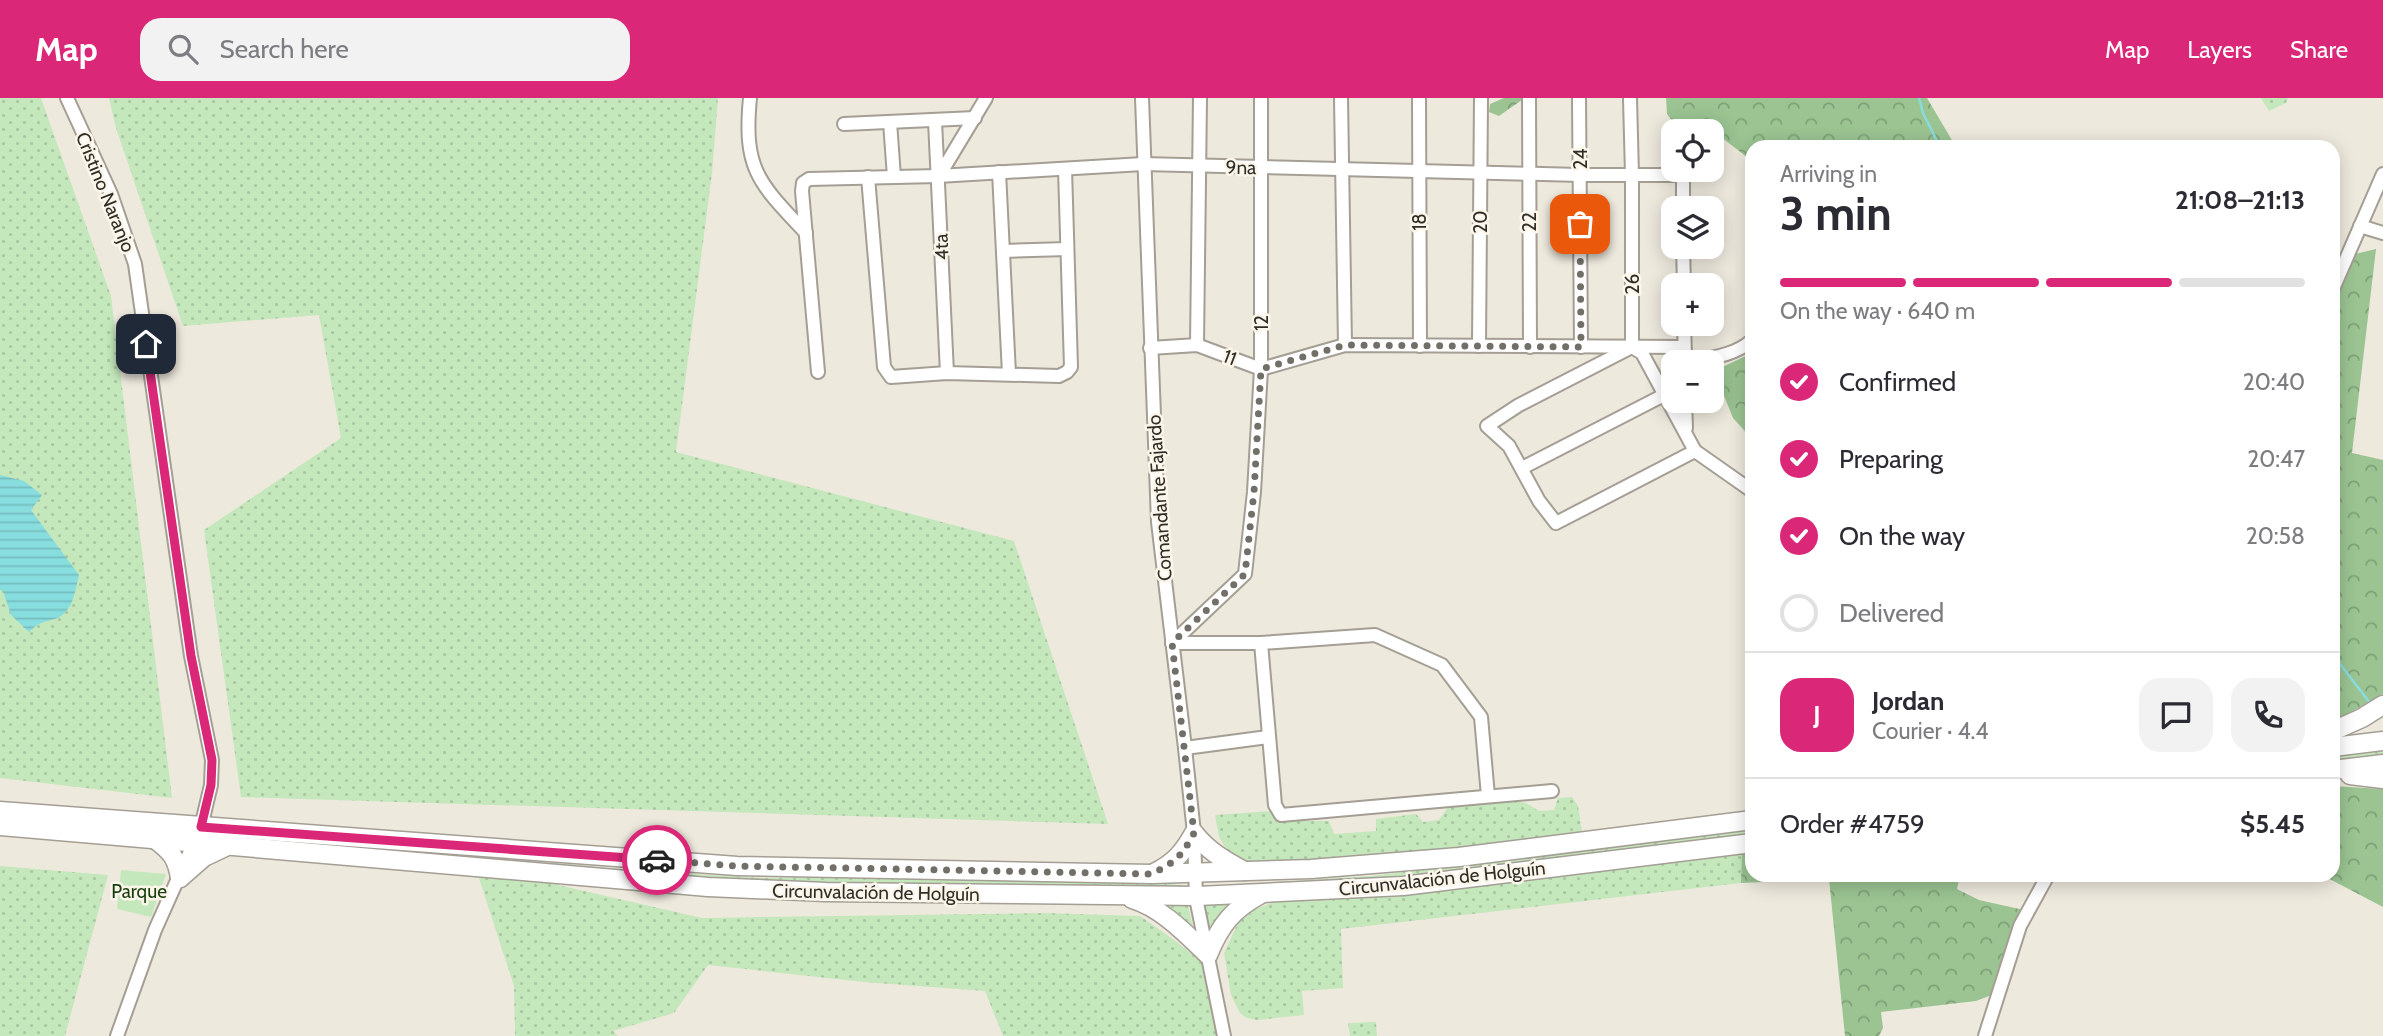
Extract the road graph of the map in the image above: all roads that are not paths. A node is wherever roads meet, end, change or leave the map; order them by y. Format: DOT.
graph roads {
  1 [pos="67,98"];
  2 [pos="750,98"];
  3 [pos="986,98"];
  4 [pos="1142,98"];
  5 [pos="1200,98"];
  6 [pos="1261,98"];
  7 [pos="1341,98"];
  8 [pos="1419,98"];
  9 [pos="1481,98"];
  10 [pos="1529,98"];
  11 [pos="1579,98"];
  12 [pos="1630,98"];
  13 [pos="975,118"];
  14 [pos="935,121"];
  15 [pos="890,122"];
  16 [pos="844,124"];
  17 [pos="1143,164"];
  18 [pos="1200,166"];
  19 [pos="1261,168"];
  20 [pos="1065,169"];
  21 [pos="1342,169"];
  22 [pos="1419,171"];
  23 [pos="1480,171"];
  24 [pos="999,172"];
  25 [pos="1528,173"];
  26 [pos="2383,174"];
  27 [pos="1580,175"];
  28 [pos="1632,175"];
  29 [pos="939,176"];
  30 [pos="868,177"];
  31 [pos="894,177"];
  32 [pos="1682,196"];
  33 [pos="2360,226"];
  34 [pos="806,233"];
  35 [pos="2383,233"];
  36 [pos="1067,248"];
  37 [pos="1004,251"];
  38 [pos="2340,273"];
  39 [pos="1684,336"];
  40 [pos="1197,345"];
  41 [pos="1345,345"];
  42 [pos="1745,345"];
  43 [pos="1420,346"];
  44 [pos="1479,346"];
  45 [pos="1530,346"];
  46 [pos="1581,347"];
  47 [pos="1632,347"];
  48 [pos="1684,347"];
  49 [pos="1150,348"];
  50 [pos="1684,350"];
  51 [pos="1724,355"];
  52 [pos="1261,369"];
  53 [pos="818,372"];
  54 [pos="947,373"];
  55 [pos="1009,374"];
  56 [pos="1661,385"];
  57 [pos="1661,397"];
  58 [pos="1676,413"];
  59 [pos="1685,413"];
  60 [pos="1686,432"];
  61 [pos="1695,451"];
  62 [pos="1522,468"];
  63 [pos="1745,486"];
  64 [pos="1172,643"];
  65 [pos="1261,643"];
  66 [pos="2383,705"];
  67 [pos="2340,727"];
  68 [pos="1268,737"];
  69 [pos="2383,741"];
  70 [pos="2340,746"];
  71 [pos="1185,748"];
  72 [pos="2383,764"];
  73 [pos="2340,771"];
  74 [pos="2340,773"];
  75 [pos="2383,779"];
  76 [pos="1552,791"];
  77 [pos="1488,796"];
  78 [pos="0,811"];
  79 [pos="1745,821"];
  80 [pos="0,826"];
  81 [pos="1194,833"];
  82 [pos="198,835"];
  83 [pos="156,840"];
  84 [pos="1745,844"];
  85 [pos="228,845"];
  86 [pos="1247,873"];
  87 [pos="1152,874"];
  88 [pos="1194,874"];
  89 [pos="180,878"];
  90 [pos="2044,882"];
  91 [pos="1264,893"];
  92 [pos="1119,896"];
  93 [pos="1198,896"];
  94 [pos="1208,955"];
  95 [pos="117,1036"];
  96 [pos="1224,1036"];
  97 [pos="1986,1036"];
  1 -- 82 [label="street, Cristino Naranjo"];
  2 -- 34 [label="street"];
  3 -- 13 [label="street"];
  4 -- 17 [label="street, Comandante Fajardo"];
  5 -- 18 [label="street"];
  6 -- 19 [label="street, 12"];
  7 -- 21 [label="street"];
  8 -- 22 [label="street, 18"];
  9 -- 23 [label="street, 20"];
  10 -- 25 [label="street, 22"];
  11 -- 27 [label="street, 24"];
  12 -- 28 [label="street, 26"];
  13 -- 14 [label="street"];
  13 -- 29 [label="street"];
  14 -- 15 [label="street"];
  14 -- 29 [label="street, 4ta"];
  15 -- 16 [label="street"];
  15 -- 31 [label="street"];
  17 -- 18 [label="street, 9na"];
  17 -- 20 [label="street, 9na"];
  17 -- 49 [label="street, Comandante Fajardo"];
  18 -- 19 [label="street, 9na"];
  18 -- 40 [label="street"];
  19 -- 21 [label="street, 9na"];
  19 -- 52 [label="street, 12"];
  20 -- 24 [label="street, 9na"];
  20 -- 36 [label="street"];
  21 -- 22 [label="street, 9na"];
  21 -- 41 [label="street"];
  22 -- 23 [label="street, 9na"];
  22 -- 43 [label="street, 18"];
  23 -- 25 [label="street, 9na"];
  23 -- 44 [label="street, 20"];
  24 -- 29 [label="street, 9na"];
  24 -- 37 [label="street"];
  25 -- 27 [label="street, 9na"];
  25 -- 45 [label="street, 22"];
  26 -- 33 [label="street"];
  27 -- 28 [label="street, 9na"];
  27 -- 46 [label="street, 24"];
  28 -- 32 [label="street, 9na"];
  28 -- 47 [label="street, 26"];
  29 -- 31 [label="street, 9na"];
  29 -- 54 [label="street, 4ta"];
  30 -- 31 [label="street, 9na"];
  30 -- 34 [label="street, 9na"];
  30 -- 54 [label="street"];
  33 -- 35 [label="street"];
  33 -- 38 [label="street"];
  34 -- 53 [label="street"];
  36 -- 37 [label="street"];
  36 -- 55 [label="street"];
  37 -- 55 [label="street"];
  39 -- 48 [label="street"];
  40 -- 49 [label="street, 11"];
  40 -- 52 [label="street, 11"];
  41 -- 43 [label="street, 11"];
  41 -- 52 [label="street, 11"];
  42 -- 51 [label="street"];
  43 -- 44 [label="street, 11"];
  44 -- 45 [label="street, 11"];
  45 -- 46 [label="street, 11"];
  46 -- 47 [label="street, 11"];
  47 -- 48 [label="street, 11"];
  47 -- 56 [label="street"];
  47 -- 62 [label="street"];
  48 -- 50 [label="street"];
  49 -- 64 [label="street, Comandante Fajardo"];
  52 -- 64 [label="street, 12"];
  54 -- 55 [label="street"];
  57 -- 62 [label="street"];
  58 -- 60 [label="street"];
  59 -- 60 [label="street"];
  60 -- 61 [label="street"];
  61 -- 62 [label="street"];
  61 -- 63 [label="street"];
  64 -- 65 [label="street"];
  64 -- 71 [label="street, Comandante Fajardo"];
  65 -- 68 [label="street"];
  65 -- 77 [label="street"];
  66 -- 67 [label="highway"];
  68 -- 71 [label="street"];
  68 -- 77 [label="street"];
  69 -- 70 [label="highway"];
  71 -- 81 [label="street, Comandante Fajardo"];
  72 -- 73 [label="highway"];
  74 -- 75 [label="highway"];
  76 -- 77 [label="street"];
  78 -- 82 [label="highway, Circunvalación de Holguín"];
  79 -- 86 [label="highway, Circunvalación de Holguín"];
  80 -- 83 [label="highway, Circunvalación de Holguín"];
  81 -- 86 [label="highway"];
  81 -- 87 [label="highway"];
  81 -- 88 [label="street, Comandante Fajardo"];
  82 -- 83 [label="highway, Circunvalación de Holguín"];
  82 -- 85 [label="highway, Circunvalación de Holguín"];
  82 -- 87 [label="highway, Circunvalación de Holguín"];
  82 -- 89 [label="street, Cristino Naranjo"];
  83 -- 89 [label="highway"];
  84 -- 91 [label="highway, Circunvalación de Holguín"];
  85 -- 89 [label="highway"];
  85 -- 92 [label="highway, Circunvalación de Holguín"];
  86 -- 88 [label="highway, Circunvalación de Holguín"];
  87 -- 88 [label="highway, Circunvalación de Holguín"];
  88 -- 93 [label="street, Comandante Fajardo"];
  89 -- 95 [label="street, Cristino Naranjo"];
  90 -- 97 [label="street"];
  91 -- 93 [label="highway, Circunvalación de Holguín"];
  91 -- 94 [label="highway"];
  92 -- 93 [label="highway, Circunvalación de Holguín"];
  92 -- 94 [label="highway"];
  93 -- 94 [label="street, Comandante Fajardo"];
  94 -- 96 [label="street, Comandante Fajardo"];
}
